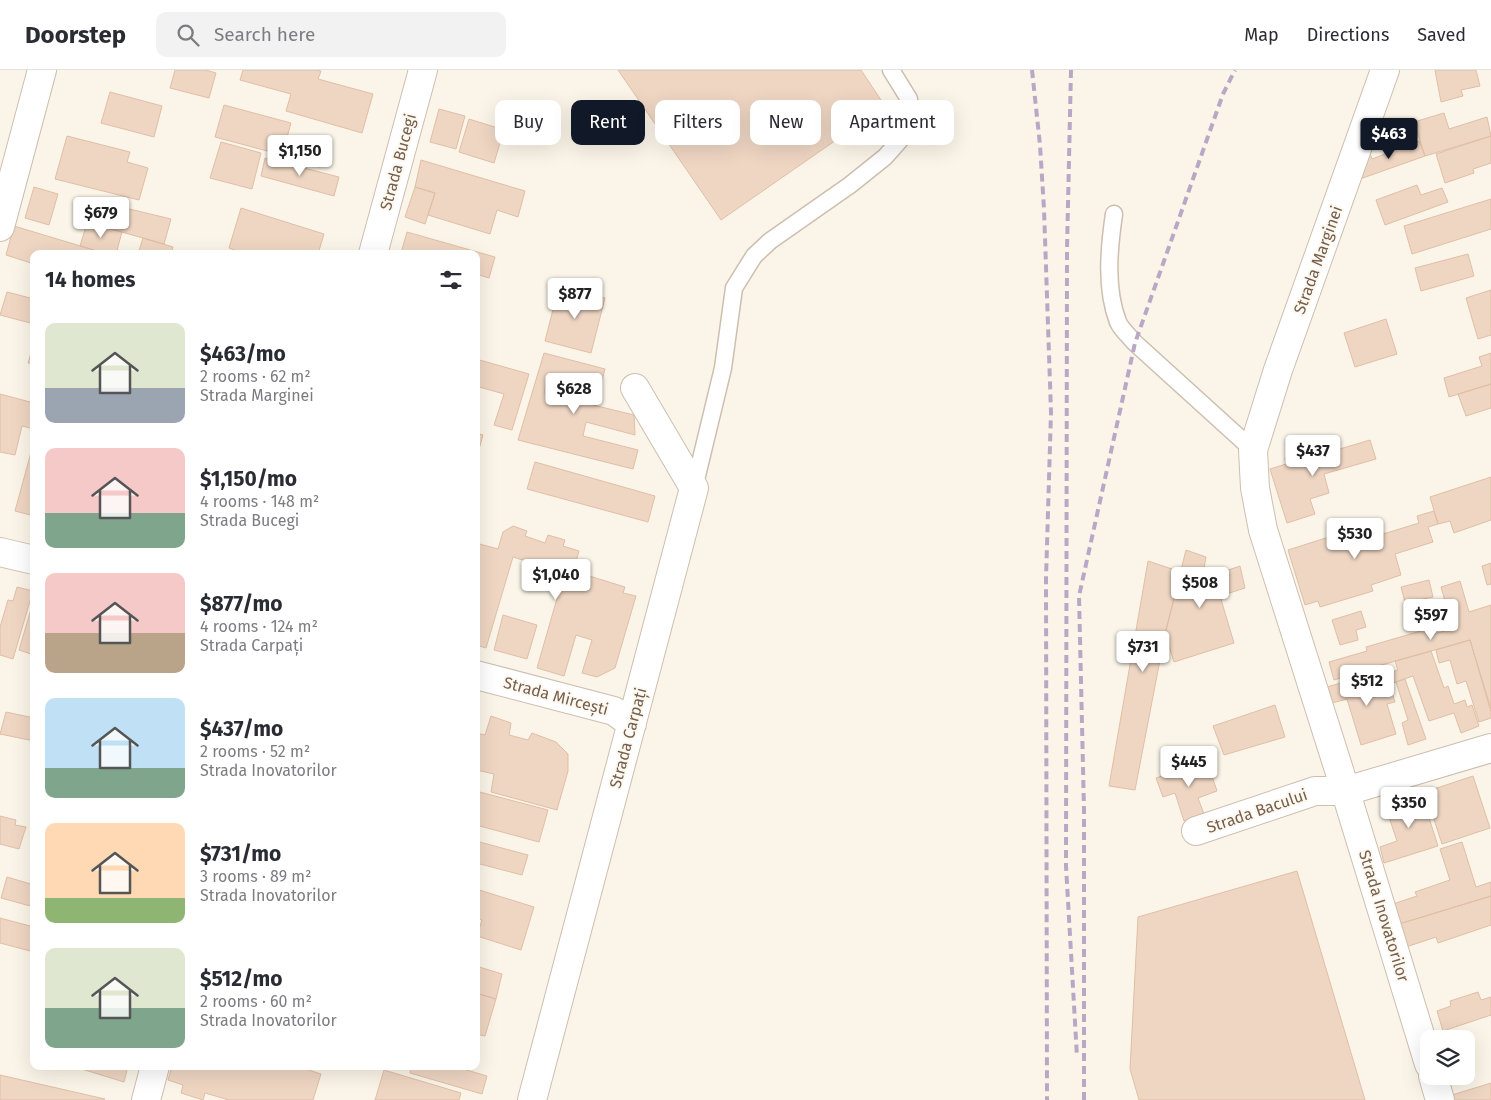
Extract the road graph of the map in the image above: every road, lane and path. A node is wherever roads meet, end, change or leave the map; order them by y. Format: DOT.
graph roads {
  1 [pos="42,70"];
  2 [pos="424,70"];
  3 [pos="891,70"];
  4 [pos="1386,70"];
  5 [pos="1114,214"];
  6 [pos="0,227"];
  7 [pos="375,250"];
  8 [pos="635,388"];
  9 [pos="1254,450"];
  10 [pos="694,488"];
  11 [pos="0,552"];
  12 [pos="30,559"];
  13 [pos="480,676"];
  14 [pos="632,724"];
  15 [pos="1491,748"];
  16 [pos="1346,791"];
  17 [pos="1196,832"];
  18 [pos="1420,1034"];
  19 [pos="154,1070"];
  20 [pos="1435,1085"];
  21 [pos="146,1100"];
  22 [pos="532,1100"];
  23 [pos="1440,1100"];
  1 -- 6 [label="street"];
  2 -- 7 [label="street, Strada Bucegi"];
  3 -- 10 [label="lane"];
  4 -- 9 [label="street, Strada Marginei"];
  5 -- 9 [label="lane"];
  8 -- 10 [label="street"];
  9 -- 16 [label="street, Strada Inovatorilor"];
  10 -- 14 [label="street, Strada Carpați"];
  11 -- 12 [label="street"];
  13 -- 14 [label="street, Strada Mircești"];
  14 -- 22 [label="street, Strada Carpați"];
  15 -- 16 [label="street, Strada Bacului"];
  16 -- 17 [label="street, Strada Bacului"];
  16 -- 18 [label="street, Strada Inovatorilor"];
  19 -- 21 [label="street"];
  20 -- 23 [label="street"];
}
